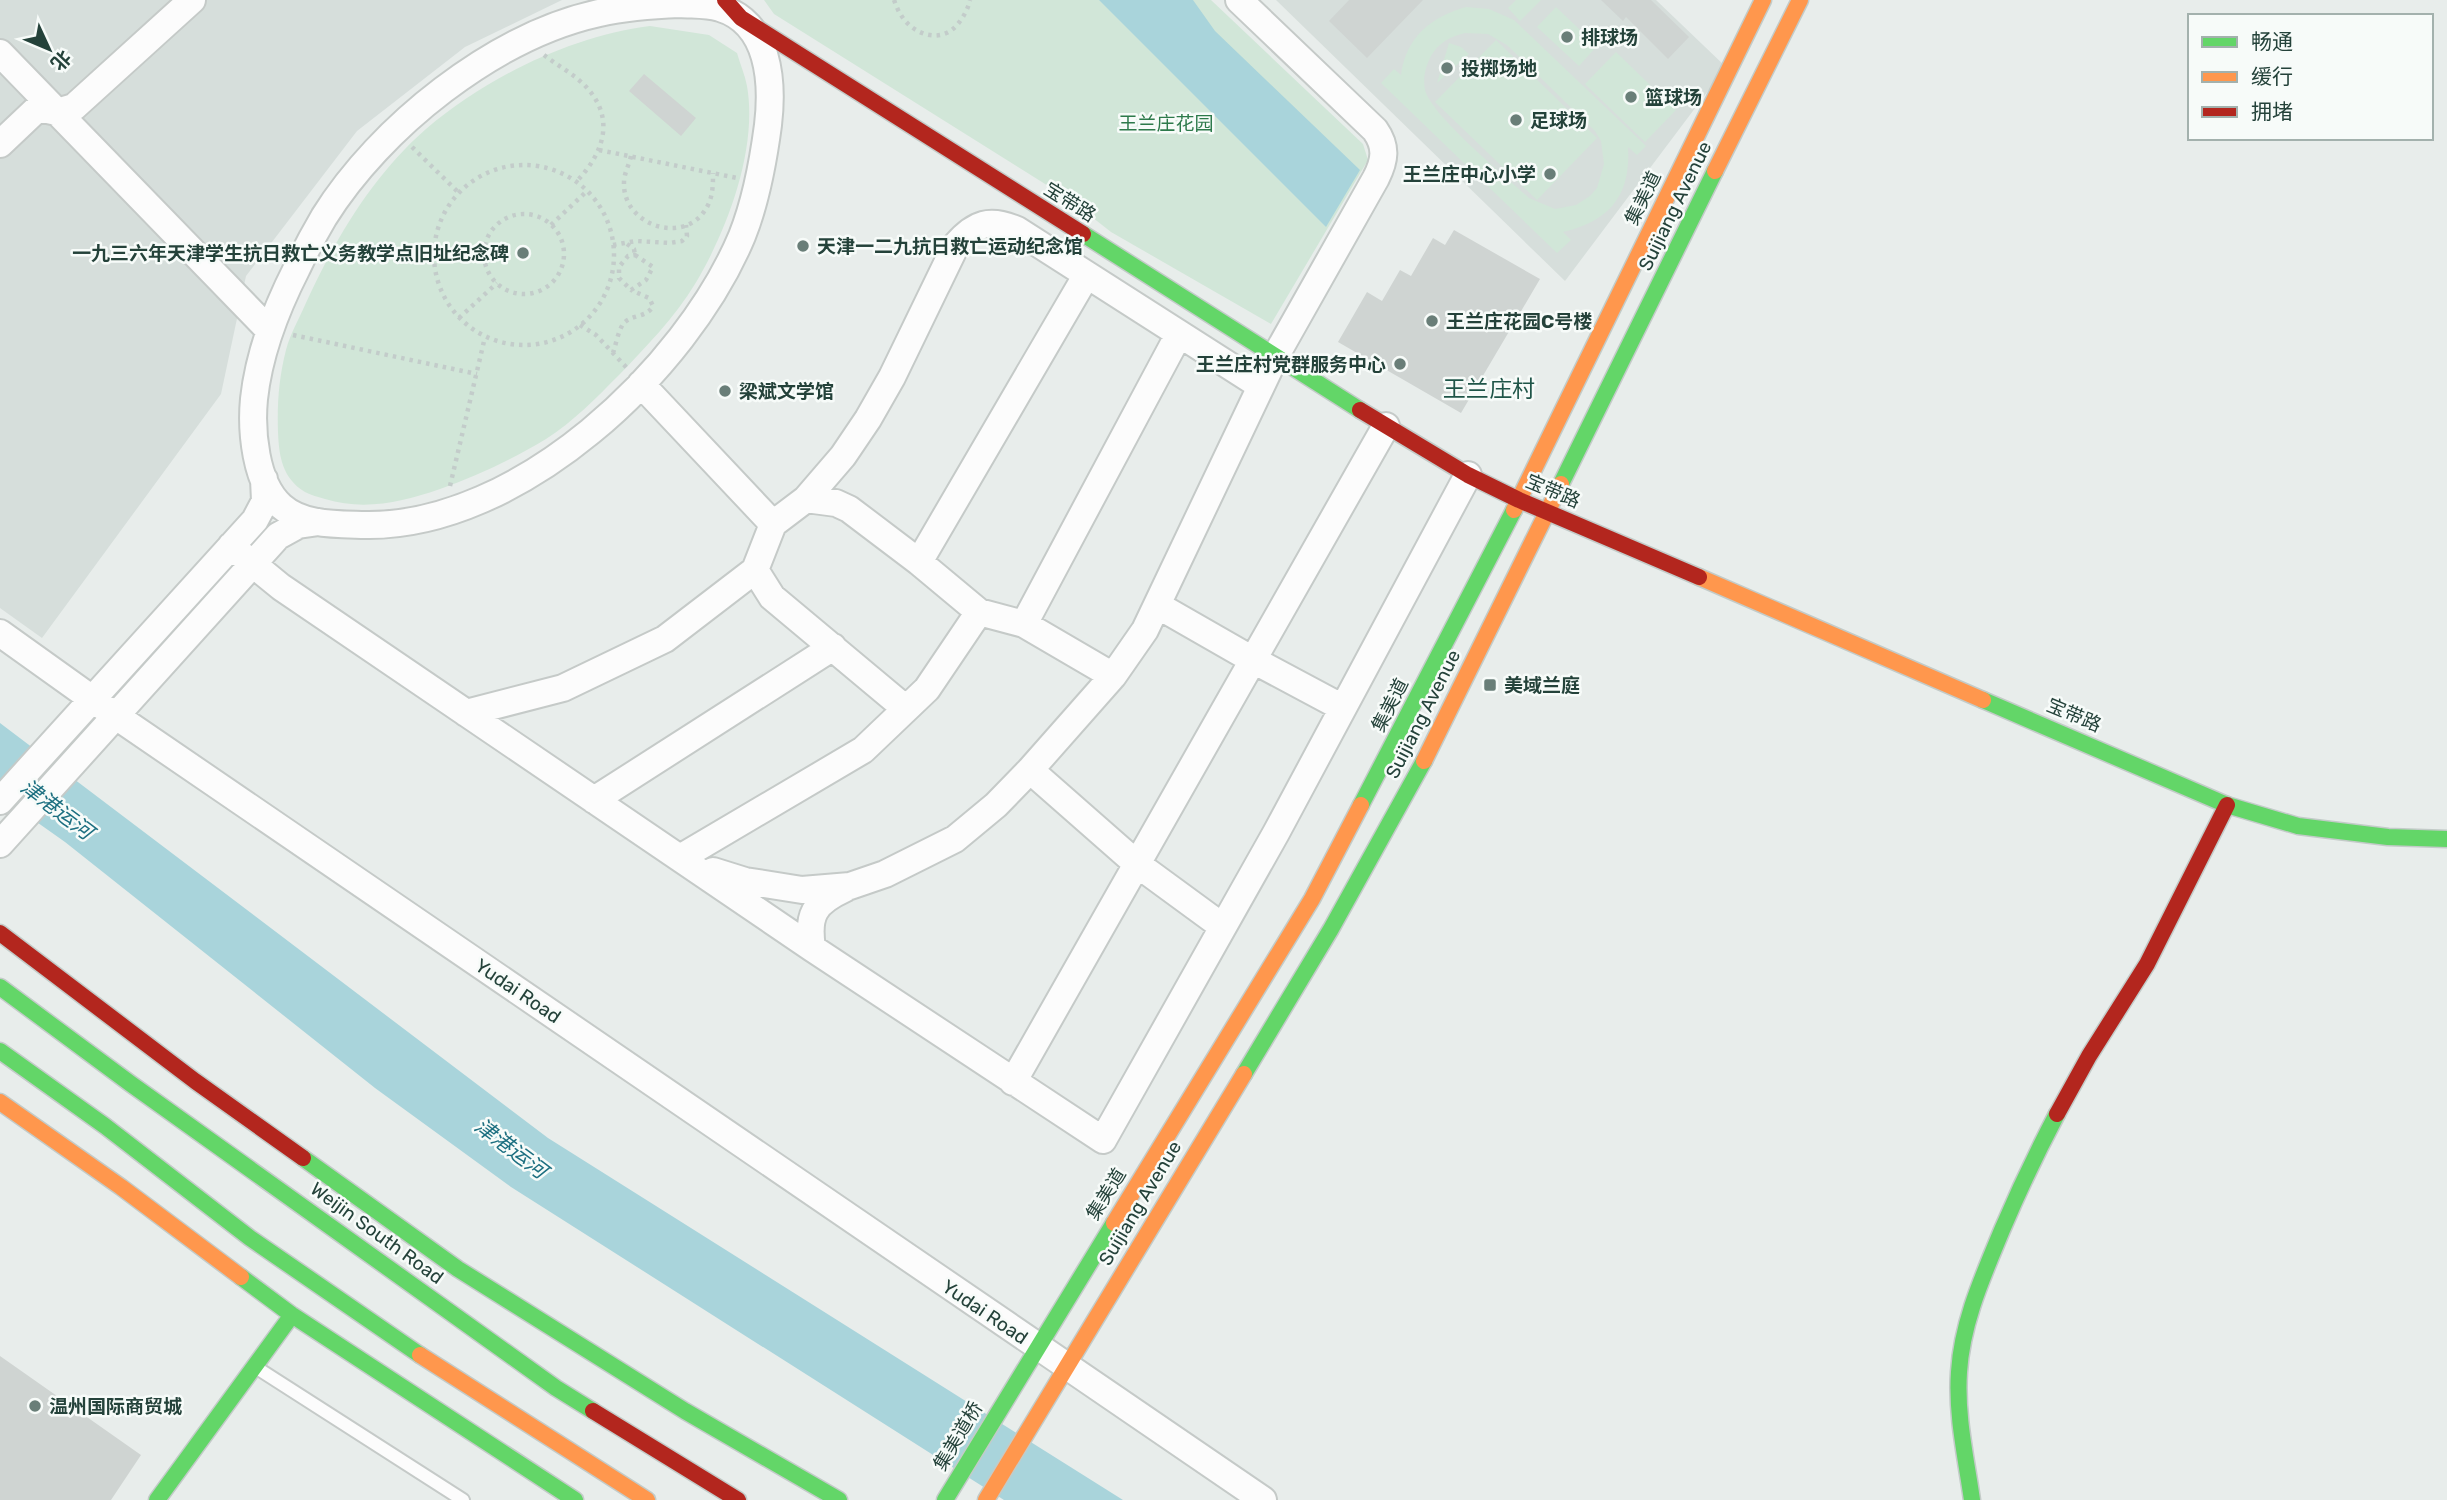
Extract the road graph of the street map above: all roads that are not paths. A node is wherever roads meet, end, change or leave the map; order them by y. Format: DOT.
graph roads {
  1 [pos="192,0"];
  2 [pos="1239,0"];
  3 [pos="1763,0"];
  4 [pos="1800,0"];
  5 [pos="733,9"];
  6 [pos="0,53"];
  7 [pos="57,112"];
  8 [pos="0,144"];
  9 [pos="1086,276"];
  10 [pos="269,330"];
  11 [pos="1179,334"];
  12 [pos="1275,357"];
  13 [pos="641,384"];
  14 [pos="1261,386"];
  15 [pos="1386,426"];
  16 [pos="1468,475"];
  17 [pos="264,479"];
  18 [pos="806,499"];
  19 [pos="1519,500"];
  20 [pos="1548,512"];
  21 [pos="320,522"];
  22 [pos="773,524"];
  23 [pos="231,546"];
  24 [pos="919,562"];
  25 [pos="253,564"];
  26 [pos="755,570"];
  27 [pos="1157,605"];
  28 [pos="979,612"];
  29 [pos="1024,624"];
  30 [pos="0,632"];
  31 [pos="833,647"];
  32 [pos="1254,660"];
  33 [pos="1113,676"];
  34 [pos="92,699"];
  35 [pos="1343,708"];
  36 [pos="905,709"];
  37 [pos="466,713"];
  38 [pos="116,716"];
  39 [pos="1030,770"];
  40 [pos="594,800"];
  41 [pos="0,801"];
  42 [pos="2227,805"];
  43 [pos="2447,839"];
  44 [pos="2,842"];
  45 [pos="685,862"];
  46 [pos="1138,864"];
  47 [pos="850,886"];
  48 [pos="1223,927"];
  49 [pos="0,933"];
  50 [pos="812,948"];
  51 [pos="0,987"];
  52 [pos="0,1051"];
  53 [pos="1013,1082"];
  54 [pos="0,1102"];
  55 [pos="292,1315"];
  56 [pos="1037,1347"];
  57 [pos="255,1367"];
  58 [pos="1066,1367"];
  59 [pos="1003,1402"];
  60 [pos="947,1497"];
  61 [pos="157,1500"];
  62 [pos="463,1500"];
  63 [pos="575,1500"];
  64 [pos="647,1500"];
  65 [pos="738,1500"];
  66 [pos="839,1500"];
  67 [pos="986,1500"];
  68 [pos="1263,1500"];
  69 [pos="1972,1500"];
  1 -- 7 [label="street"];
  2 -- 12 [label="street"];
  3 -- 19 [label="main road, 集美道"];
  4 -- 20 [label="main road, Suijiang Avenue"];
  5 -- 10 [label="street"];
  5 -- 12 [label="main road, 宝带路"];
  5 -- 13 [label="street"];
  6 -- 7 [label="street"];
  7 -- 8 [label="street"];
  7 -- 10 [label="street"];
  9 -- 11 [label="street"];
  9 -- 18 [label="street"];
  9 -- 24 [label="street"];
  10 -- 17 [label="street"];
  11 -- 14 [label="street"];
  11 -- 29 [label="street"];
  12 -- 14 [label="street"];
  12 -- 15 [label="main road, 宝带路"];
  13 -- 21 [label="street"];
  13 -- 22 [label="street"];
  14 -- 27 [label="street"];
  15 -- 16 [label="main road, 宝带路"];
  15 -- 32 [label="street"];
  16 -- 19 [label="main road, 宝带路"];
  16 -- 35 [label="street"];
  17 -- 21 [label="street"];
  17 -- 23 [label="street"];
  18 -- 22 [label="street"];
  18 -- 24 [label="street"];
  19 -- 20 [label="main road, 宝带路"];
  19 -- 56 [label="main road, 集美道"];
  20 -- 42 [label="main road, 宝带路"];
  20 -- 58 [label="main road, Suijiang Avenue"];
  21 -- 25 [label="street"];
  22 -- 26 [label="street"];
  23 -- 25 [label="street"];
  23 -- 34 [label="street"];
  24 -- 28 [label="street"];
  25 -- 37 [label="street"];
  25 -- 38 [label="street"];
  26 -- 31 [label="street"];
  26 -- 37 [label="street"];
  27 -- 32 [label="street"];
  27 -- 33 [label="street"];
  28 -- 29 [label="street"];
  28 -- 36 [label="street"];
  29 -- 33 [label="street"];
  30 -- 34 [label="street, Yudai Road"];
  31 -- 36 [label="street"];
  31 -- 40 [label="street"];
  32 -- 35 [label="street"];
  32 -- 46 [label="street"];
  33 -- 39 [label="street"];
  34 -- 38 [label="street, Yudai Road"];
  34 -- 41 [label="street"];
  35 -- 48 [label="street"];
  36 -- 45 [label="street"];
  37 -- 40 [label="street"];
  38 -- 44 [label="street"];
  38 -- 56 [label="street, Yudai Road"];
  39 -- 46 [label="street"];
  39 -- 47 [label="street"];
  40 -- 45 [label="street"];
  42 -- 43 [label="main road, 宝带路"];
  42 -- 69 [label="main road"];
  45 -- 47 [label="street"];
  45 -- 50 [label="street"];
  46 -- 48 [label="street"];
  46 -- 53 [label="street"];
  47 -- 50 [label="street"];
  48 -- 53 [label="street"];
  49 -- 66 [label="main road"];
  50 -- 53 [label="street"];
  51 -- 65 [label="main road, Weijin South Road"];
  52 -- 64 [label="main road"];
  54 -- 55 [label="main road"];
  55 -- 57 [label="main road"];
  55 -- 63 [label="main road"];
  56 -- 58 [label="street, Yudai Road"];
  56 -- 59 [label="main road, 集美道"];
  57 -- 61 [label="main road"];
  57 -- 62 [label="lane"];
  58 -- 67 [label="main road, Suijiang Avenue"];
  58 -- 68 [label="street, Yudai Road"];
  59 -- 60 [label="main road, 集美道桥"];
}
